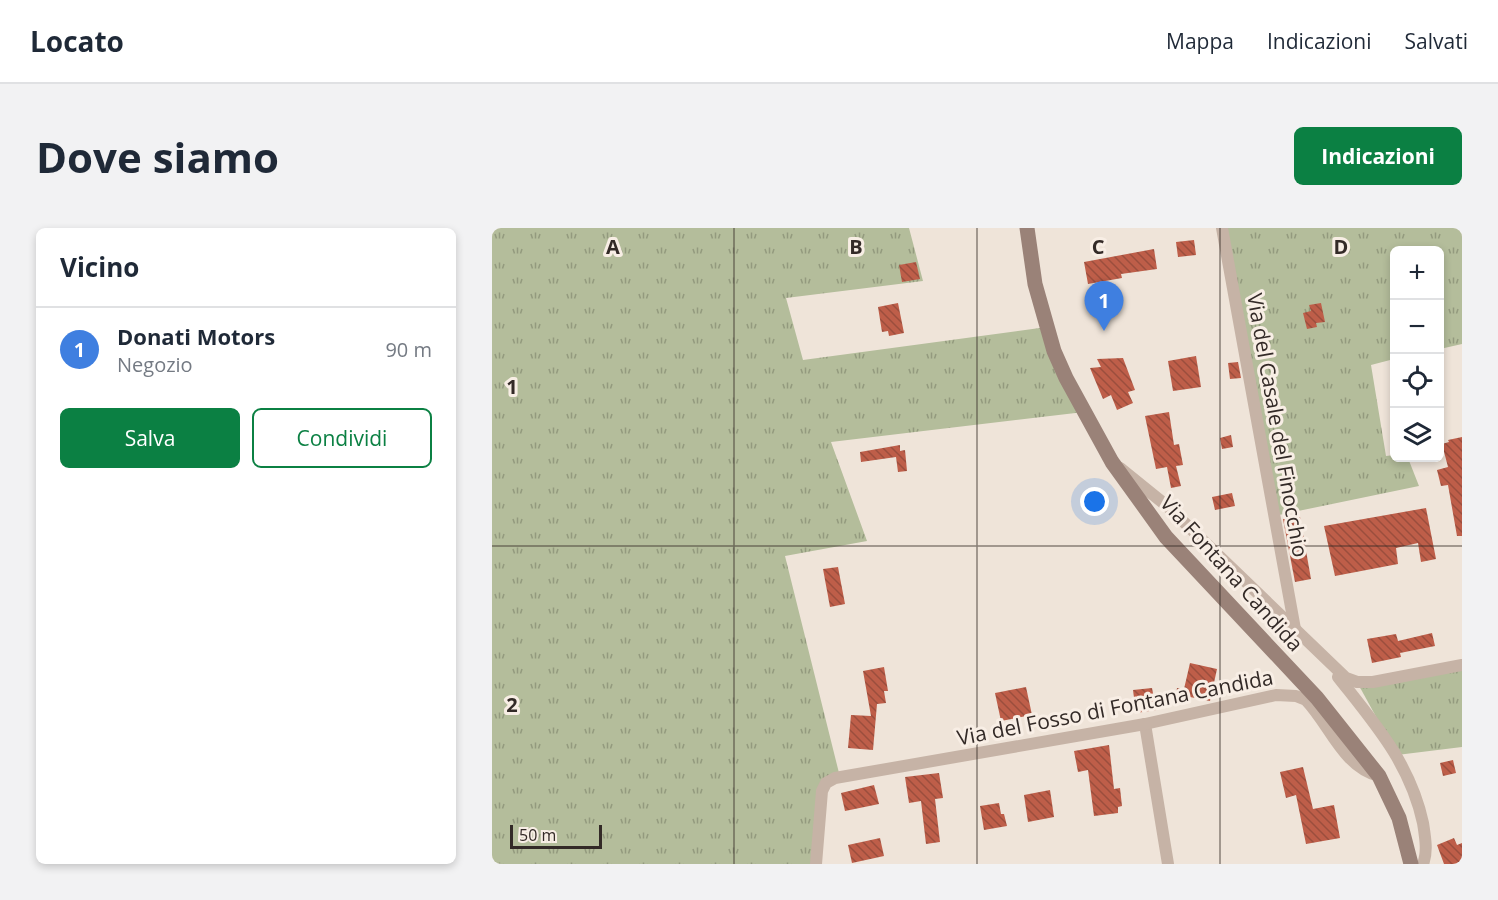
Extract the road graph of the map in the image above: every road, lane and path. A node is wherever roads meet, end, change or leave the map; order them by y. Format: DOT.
graph roads {
  1 [pos="1027,228"];
  2 [pos="1222,228"];
  3 [pos="1112,462"];
  4 [pos="1295,629"];
  5 [pos="1320,656"];
  6 [pos="1462,665"];
  7 [pos="1145,724"];
  8 [pos="1379,776"];
  9 [pos="816,864"];
  10 [pos="1168,864"];
  11 [pos="1411,864"];
  12 [pos="1423,864"];
  1 -- 3 [label="main road, Via Fontana Candida"];
  2 -- 4 [label="street, Via del Casale del Finocchio"];
  3 -- 4 [label="street"];
  3 -- 8 [label="main road, Via Fontana Candida"];
  4 -- 5 [label="street"];
  5 -- 6 [label="street"];
  5 -- 12 [label="street"];
  7 -- 8 [label="street, Via del Fosso di Fontana Candida"];
  7 -- 9 [label="street, Via del Fosso di Fontana Candida"];
  7 -- 10 [label="street"];
  8 -- 11 [label="main road, Via Fontana Candida"];
}
